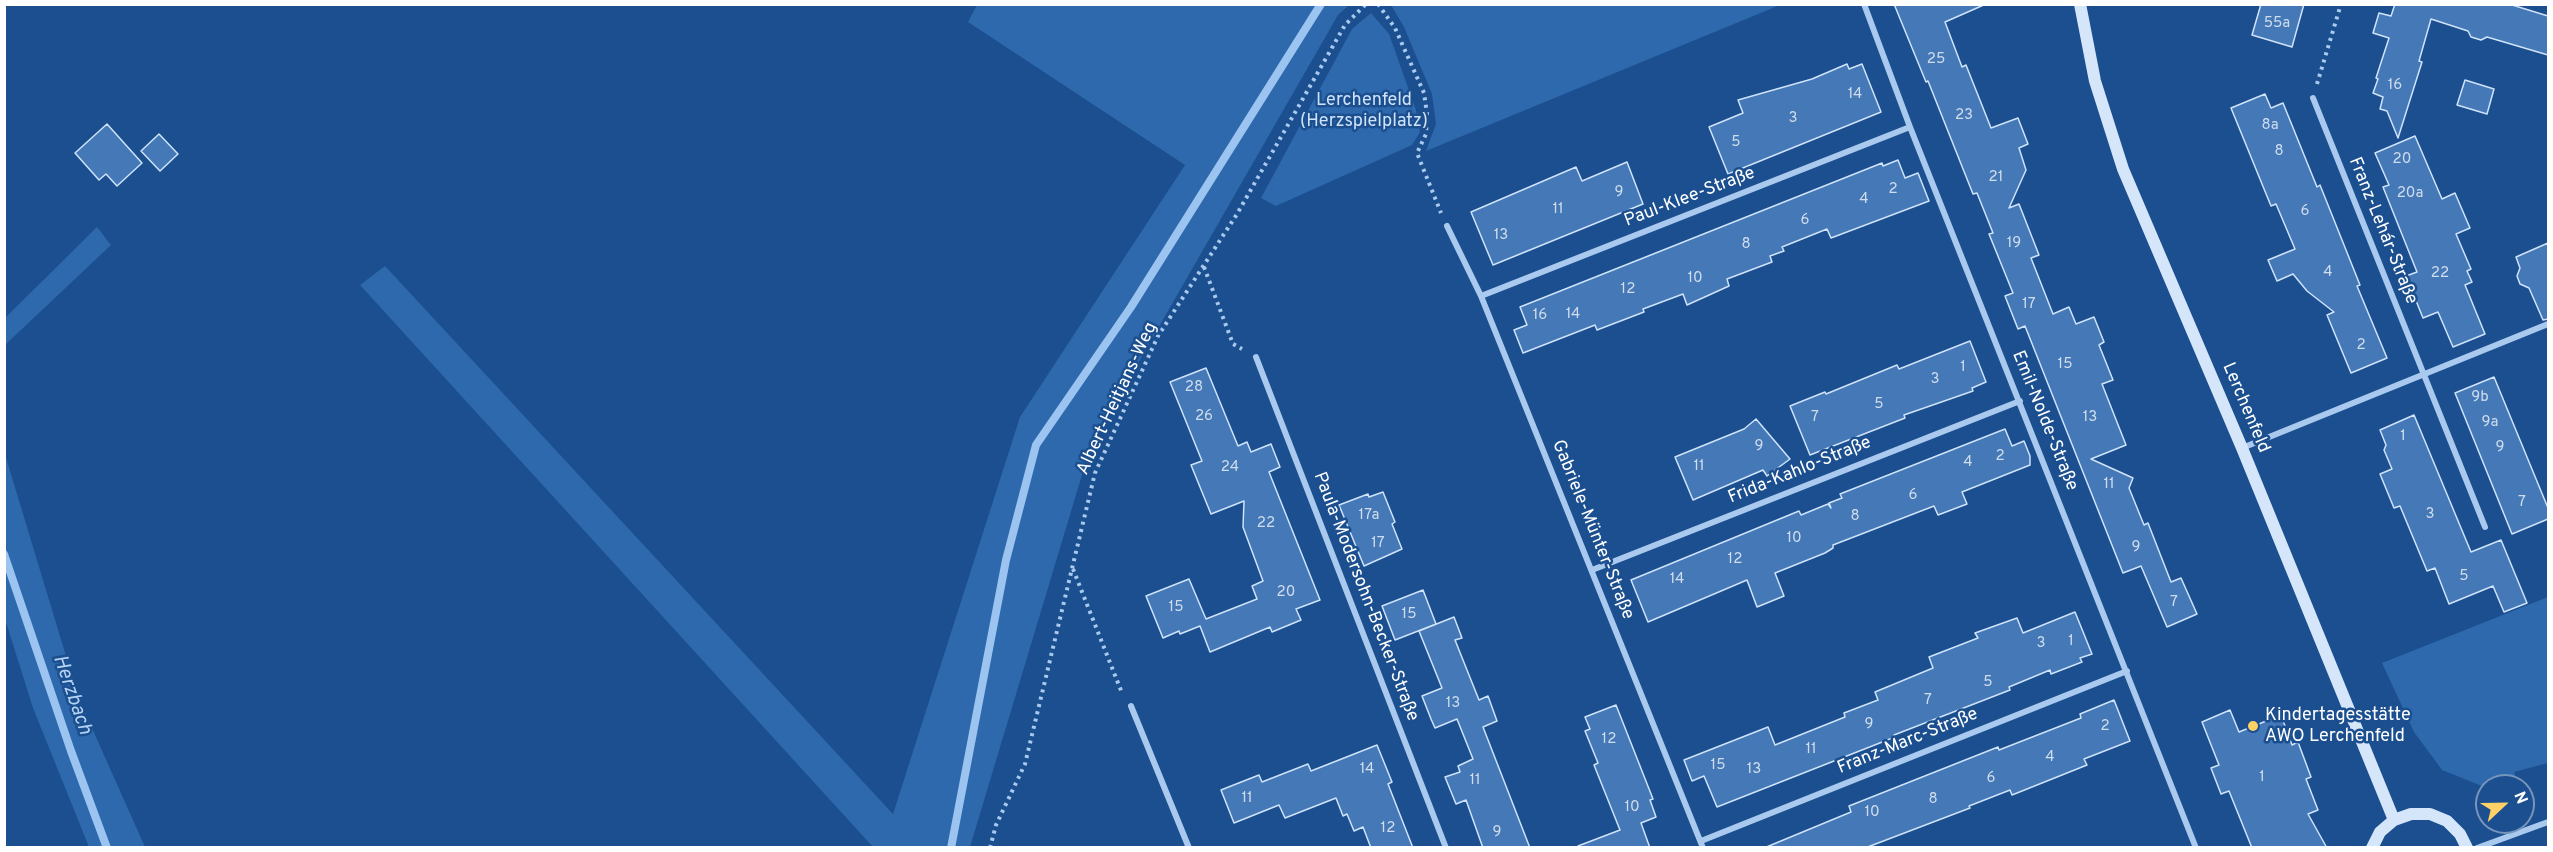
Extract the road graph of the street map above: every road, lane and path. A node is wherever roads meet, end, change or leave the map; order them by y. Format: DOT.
graph roads {
  1 [pos="1366,4"];
  2 [pos="1378,4"];
  3 [pos="1864,4"];
  4 [pos="2080,4"];
  5 [pos="2342,4"];
  6 [pos="2313,98"];
  7 [pos="1910,127"];
  8 [pos="1447,226"];
  9 [pos="1204,266"];
  10 [pos="1481,296"];
  11 [pos="2548,324"];
  12 [pos="1256,357"];
  13 [pos="2423,375"];
  14 [pos="2020,401"];
  15 [pos="2242,448"];
  16 [pos="2485,527"];
  17 [pos="1072,568"];
  18 [pos="1592,570"];
  19 [pos="2127,671"];
  20 [pos="1131,706"];
  21 [pos="2394,820"];
  22 [pos="2548,822"];
  23 [pos="1702,844"];
  24 [pos="990,848"];
  25 [pos="1189,848"];
  26 [pos="1446,848"];
  27 [pos="2196,848"];
  28 [pos="2372,848"];
  29 [pos="2467,848"];
  30 [pos="2477,848"];
  1 -- 9 [label="path, Albert-Heitjans-Weg"];
  2 -- 8 [label="path"];
  3 -- 7 [label="street, Emil-Nolde-Straße"];
  4 -- 15 [label="street, Lerchenfeld"];
  5 -- 6 [label="path"];
  6 -- 13 [label="street, Franz-Lehár-Straße"];
  7 -- 10 [label="street, Paul-Klee-Straße"];
  7 -- 14 [label="street, Emil-Nolde-Straße"];
  8 -- 10 [label="street, Gabriele-Münter-Straße"];
  9 -- 12 [label="path"];
  9 -- 17 [label="path, Albert-Heitjans-Weg"];
  10 -- 18 [label="street, Gabriele-Münter-Straße"];
  11 -- 13 [label="street"];
  12 -- 26 [label="street, Paula-Modersohn-Becker-Straße"];
  13 -- 15 [label="street"];
  13 -- 16 [label="street, Franz-Lehár-Straße"];
  14 -- 18 [label="street, Frida-Kahlo-Straße"];
  14 -- 19 [label="street, Emil-Nolde-Straße"];
  15 -- 21 [label="street, Lerchenfeld"];
  17 -- 20 [label="path"];
  17 -- 24 [label="path, Albert-Heitjans-Weg"];
  18 -- 23 [label="street, Gabriele-Münter-Straße"];
  19 -- 23 [label="street, Franz-Marc-Straße"];
  19 -- 27 [label="street, Emil-Nolde-Straße"];
  20 -- 25 [label="street"];
  21 -- 28 [label="street"];
  21 -- 29 [label="street"];
  22 -- 30 [label="street"];
}
